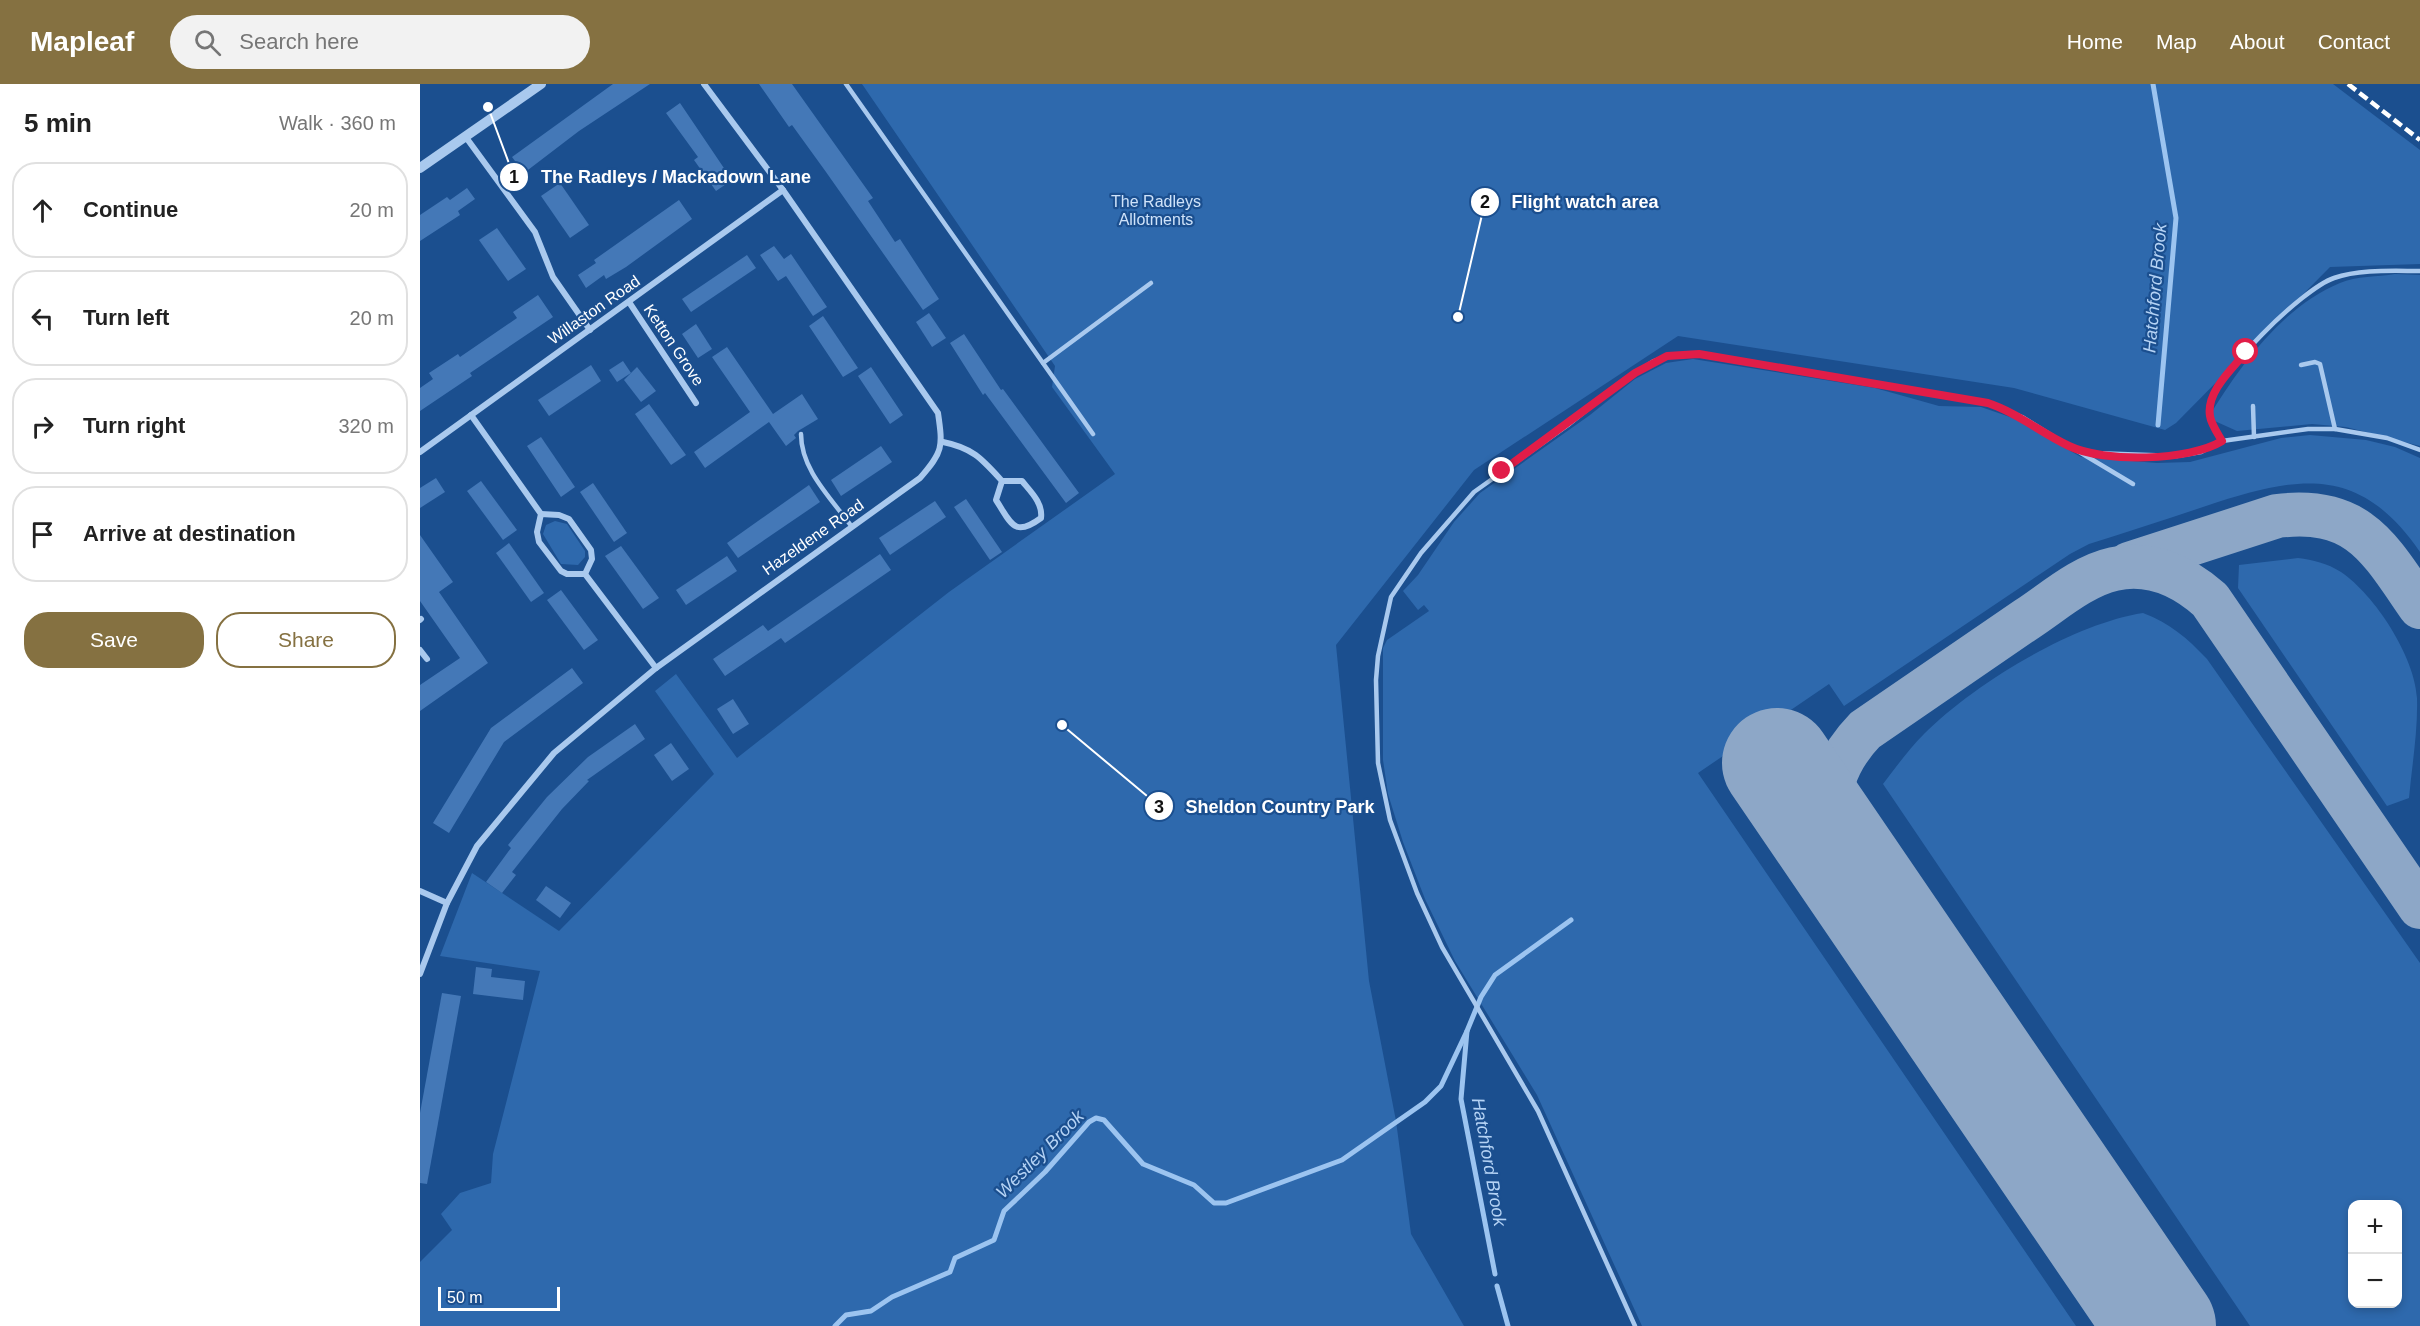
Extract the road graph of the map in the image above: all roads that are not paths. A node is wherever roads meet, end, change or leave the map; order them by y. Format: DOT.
graph roads {
  1 [pos="541,84"];
  2 [pos="704,84"];
  3 [pos="846,84"];
  4 [pos="465,136"];
  5 [pos="420,168"];
  6 [pos="783,190"];
  7 [pos="2420,271"];
  8 [pos="1151,283"];
  9 [pos="629,302"];
  10 [pos="590,330"];
  11 [pos="1043,363"];
  12 [pos="2301,364"];
  13 [pos="696,403"];
  14 [pos="2253,406"];
  15 [pos="471,415"];
  16 [pos="2335,429"];
  17 [pos="801,434"];
  18 [pos="1093,434"];
  19 [pos="2254,437"];
  20 [pos="2222,441"];
  21 [pos="943,442"];
  22 [pos="2070,447"];
  23 [pos="2420,450"];
  24 [pos="420,452"];
  25 [pos="1002,481"];
  26 [pos="2133,484"];
  27 [pos="541,514"];
  28 [pos="852,526"];
  29 [pos="585,574"];
  30 [pos="420,650"];
  31 [pos="427,659"];
  32 [pos="656,668"];
  33 [pos="420,891"];
  34 [pos="447,903"];
  35 [pos="420,974"];
  36 [pos="1635,1326"];
  1 -- 4 [label="street"];
  2 -- 6 [label="street"];
  3 -- 11 [label="lane"];
  4 -- 5 [label="street"];
  4 -- 10 [label="street"];
  6 -- 9 [label="street, Willaston Road"];
  6 -- 21 [label="street"];
  7 -- 20 [label="lane"];
  8 -- 11 [label="lane"];
  9 -- 10 [label="street, Willaston Road"];
  9 -- 13 [label="street, Ketton Grove"];
  10 -- 15 [label="street, Willaston Road"];
  11 -- 18 [label="lane"];
  12 -- 16 [label="lane"];
  14 -- 19 [label="lane"];
  15 -- 24 [label="street, Willaston Road"];
  15 -- 27 [label="street"];
  16 -- 19 [label="lane"];
  16 -- 23 [label="lane"];
  17 -- 28 [label="lane"];
  19 -- 20 [label="lane"];
  20 -- 22 [label="lane"];
  21 -- 25 [label="street"];
  21 -- 28 [label="street, Hazeldene Road"];
  22 -- 26 [label="lane"];
  22 -- 36 [label="lane"];
  25 -- 25 [label="street"];
  27 -- 29 [label="street"];
  27 -- 29 [label="street"];
  28 -- 32 [label="street, Hazeldene Road"];
  29 -- 32 [label="street"];
  30 -- 31 [label="street"];
  32 -- 34 [label="street, Hazeldene Road"];
  33 -- 34 [label="street"];
  34 -- 35 [label="street, Hazeldene Road"];
}
